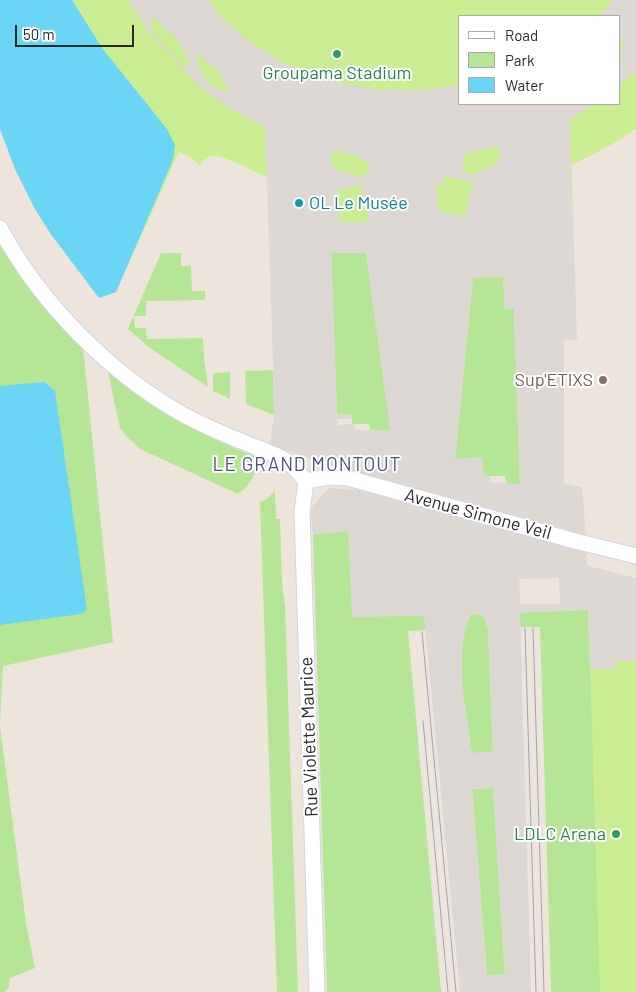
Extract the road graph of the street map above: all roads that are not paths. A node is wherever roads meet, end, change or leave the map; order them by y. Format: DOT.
graph roads {
  1 [pos="0,228"];
  2 [pos="306,481"];
  3 [pos="636,556"];
  4 [pos="317,992"];
  1 -- 2 [label="street"];
  2 -- 3 [label="street, Avenue Simone Veil"];
  2 -- 4 [label="street, Rue Violette Maurice"];
}
